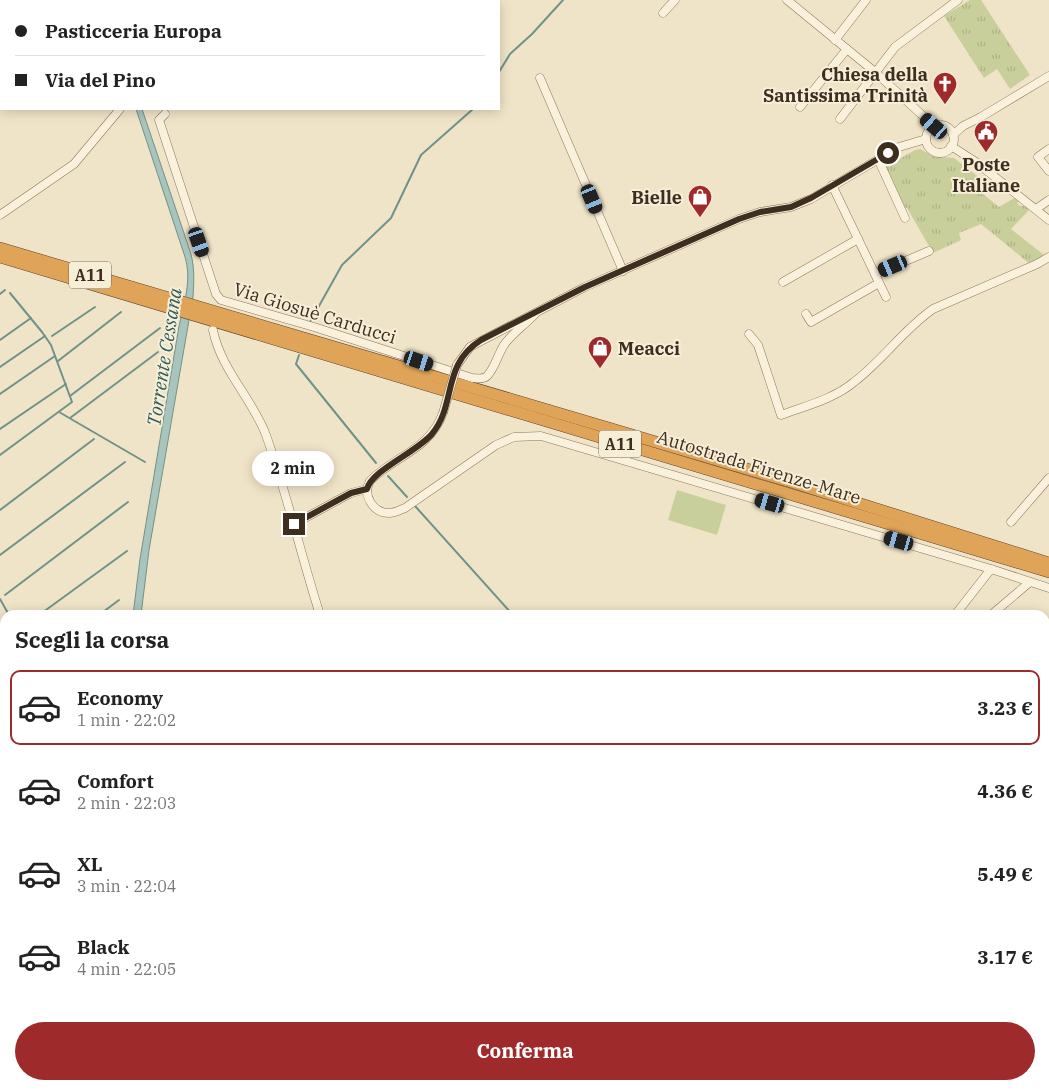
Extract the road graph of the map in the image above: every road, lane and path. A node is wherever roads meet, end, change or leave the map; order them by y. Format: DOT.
graph roads {
  1 [pos="675,0"];
  2 [pos="787,0"];
  3 [pos="866,0"];
  4 [pos="958,0"];
  5 [pos="664,12"];
  6 [pos="835,40"];
  7 [pos="847,49"];
  8 [pos="875,72"];
  9 [pos="1049,76"];
  10 [pos="540,78"];
  11 [pos="800,107"];
  12 [pos="119,110"];
  13 [pos="165,114"];
  14 [pos="924,118"];
  15 [pos="840,119"];
  16 [pos="934,126"];
  17 [pos="951,132"];
  18 [pos="927,139"];
  19 [pos="949,149"];
  20 [pos="1049,149"];
  21 [pos="878,159"];
  22 [pos="1049,171"];
  23 [pos="832,185"];
  24 [pos="1049,200"];
  25 [pos="1036,209"];
  26 [pos="0,215"];
  27 [pos="905,218"];
  28 [pos="1049,220"];
  29 [pos="858,239"];
  30 [pos="0,248"];
  31 [pos="929,251"];
  32 [pos="0,257"];
  33 [pos="1049,257"];
  34 [pos="623,271"];
  35 [pos="875,274"];
  36 [pos="783,282"];
  37 [pos="879,283"];
  38 [pos="886,297"];
  39 [pos="179,306"];
  40 [pos="192,310"];
  41 [pos="535,314"];
  42 [pos="806,314"];
  43 [pos="213,330"];
  44 [pos="750,334"];
  45 [pos="1049,478"];
  46 [pos="367,489"];
  47 [pos="1011,522"];
  48 [pos="294,524"];
  49 [pos="1049,563"];
  50 [pos="991,568"];
  51 [pos="1049,572"];
  52 [pos="1030,582"];
  53 [pos="1049,588"];
  54 [pos="318,610"];
  55 [pos="959,610"];
  56 [pos="997,610"];
  1 -- 5 [label="street"];
  2 -- 6 [label="street"];
  3 -- 6 [label="street"];
  4 -- 8 [label="street"];
  6 -- 7 [label="street"];
  7 -- 8 [label="street"];
  7 -- 11 [label="street"];
  8 -- 14 [label="street"];
  8 -- 15 [label="street"];
  9 -- 17 [label="street"];
  10 -- 34 [label="street"];
  12 -- 26 [label="street"];
  13 -- 41 [label="street, Via Giosuè Carducci"];
  14 -- 16 [label="street"];
  14 -- 18 [label="street"];
  16 -- 17 [label="street"];
  16 -- 18 [label="street"];
  17 -- 19 [label="street"];
  18 -- 19 [label="street"];
  18 -- 21 [label="street"];
  19 -- 25 [label="street"];
  20 -- 22 [label="street"];
  21 -- 23 [label="street"];
  21 -- 27 [label="street"];
  23 -- 29 [label="street"];
  23 -- 34 [label="street"];
  24 -- 25 [label="street"];
  25 -- 28 [label="street"];
  29 -- 35 [label="street"];
  29 -- 36 [label="street"];
  30 -- 39 [label="highway, Autostrada Firenze-Mare / A11"];
  31 -- 35 [label="street"];
  32 -- 39 [label="highway, Autostrada Firenze-Mare / A11"];
  33 -- 44 [label="street"];
  34 -- 41 [label="street"];
  35 -- 37 [label="street"];
  37 -- 38 [label="street"];
  37 -- 42 [label="street"];
  39 -- 40 [label="highway, Autostrada Firenze-Mare / A11"];
  40 -- 49 [label="highway, Autostrada Firenze-Mare / A11"];
  40 -- 51 [label="highway, Autostrada Firenze-Mare / A11"];
  41 -- 46 [label="street, bridge"];
  43 -- 48 [label="street"];
  45 -- 47 [label="street"];
  46 -- 48 [label="street"];
  46 -- 50 [label="street"];
  48 -- 54 [label="street"];
  50 -- 52 [label="street"];
  50 -- 55 [label="street"];
  52 -- 53 [label="street"];
  52 -- 56 [label="street"];
}
